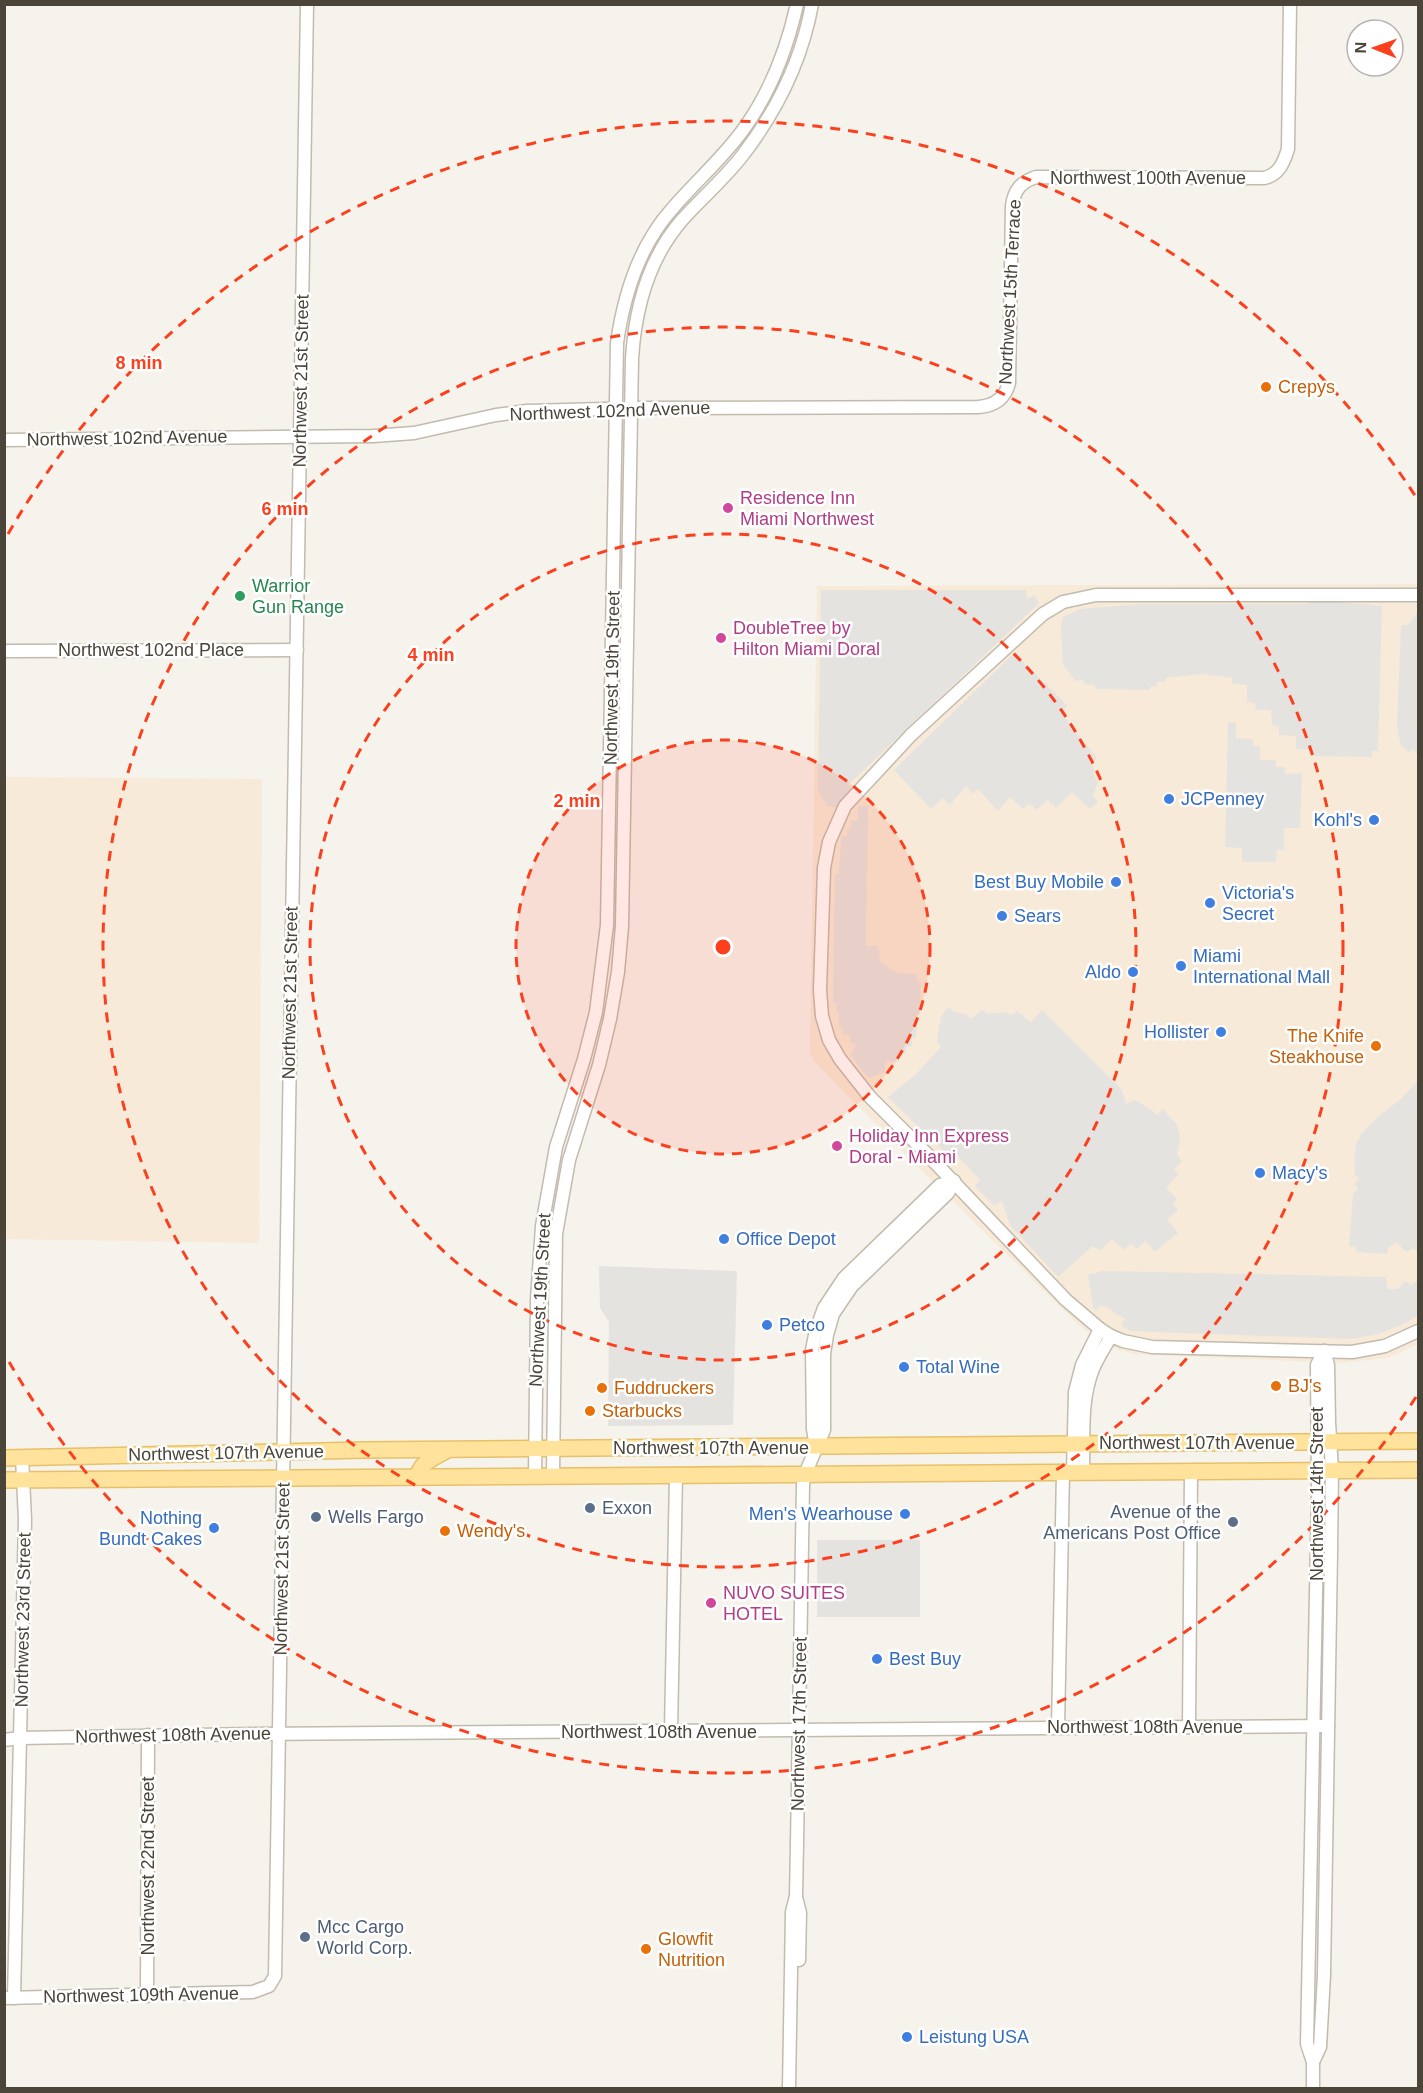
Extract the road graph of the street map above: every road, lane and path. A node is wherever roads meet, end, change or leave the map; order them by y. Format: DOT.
graph roads {
  1 [pos="307,4"];
  2 [pos="797,4"];
  3 [pos="812,4"];
  4 [pos="1290,4"];
  5 [pos="1020,185"];
  6 [pos="1001,400"];
  7 [pos="632,408"];
  8 [pos="617,409"];
  9 [pos="300,436"];
  10 [pos="4,440"];
  11 [pos="1419,595"];
  12 [pos="297,650"];
  13 [pos="4,651"];
  14 [pos="954,1181"];
  15 [pos="1419,1331"];
  16 [pos="1105,1332"];
  17 [pos="1324,1351"];
  18 [pos="1419,1441"];
  19 [pos="1324,1442"];
  20 [pos="1078,1444"];
  21 [pos="816,1447"];
  22 [pos="535,1449"];
  23 [pos="553,1449"];
  24 [pos="447,1450"];
  25 [pos="283,1451"];
  26 [pos="22,1457"];
  27 [pos="4,1458"];
  28 [pos="1325,1470"];
  29 [pos="1419,1470"];
  30 [pos="1191,1471"];
  31 [pos="1073,1472"];
  32 [pos="805,1474"];
  33 [pos="553,1475"];
  34 [pos="676,1475"];
  35 [pos="535,1476"];
  36 [pos="418,1477"];
  37 [pos="283,1478"];
  38 [pos="4,1480"];
  39 [pos="24,1480"];
  40 [pos="1316,1612"];
  41 [pos="1330,1612"];
  42 [pos="1314,1726"];
  43 [pos="1328,1726"];
  44 [pos="1189,1727"];
  45 [pos="1058,1728"];
  46 [pos="798,1730"];
  47 [pos="671,1731"];
  48 [pos="279,1734"];
  49 [pos="148,1735"];
  50 [pos="20,1738"];
  51 [pos="4,1740"];
  52 [pos="796,1896"];
  53 [pos="273,1981"];
  54 [pos="147,1996"];
  55 [pos="9,1998"];
  56 [pos="1313,2062"];
  57 [pos="789,2088"];
  58 [pos="797,2088"];
  59 [pos="1313,2088"];
  1 -- 9 [label="street, Northwest 21st Street"];
  2 -- 8 [label="street, Northwest 19th Street"];
  3 -- 7 [label="street, Northwest 19th Street"];
  4 -- 5 [label="street, Northwest 100th Avenue"];
  5 -- 6 [label="street, Northwest 15th Terrace"];
  6 -- 7 [label="street, Northwest 102nd Avenue"];
  7 -- 8 [label="street, Northwest 102nd Avenue"];
  7 -- 23 [label="street, Northwest 19th Street"];
  8 -- 9 [label="street, Northwest 102nd Avenue"];
  8 -- 22 [label="street, Northwest 19th Street"];
  9 -- 10 [label="street, Northwest 102nd Avenue"];
  9 -- 12 [label="street, Northwest 21st Street"];
  11 -- 14 [label="street"];
  12 -- 13 [label="street, Northwest 102nd Place"];
  12 -- 25 [label="street, Northwest 21st Street"];
  14 -- 16 [label="street"];
  14 -- 21 [label="street"];
  15 -- 17 [label="street"];
  16 -- 17 [label="street"];
  16 -- 20 [label="street"];
  17 -- 19 [label="street, Northwest 14th Street"];
  18 -- 19 [label="main road, Northwest 107th Avenue"];
  19 -- 20 [label="main road, Northwest 107th Avenue"];
  19 -- 28 [label="street, Northwest 14th Street"];
  20 -- 21 [label="main road, Northwest 107th Avenue"];
  20 -- 31 [label="street"];
  21 -- 23 [label="main road, Northwest 107th Avenue"];
  21 -- 32 [label="street, Northwest 17th Street"];
  22 -- 23 [label="main road, Northwest 107th Avenue"];
  22 -- 24 [label="main road, Northwest 107th Avenue"];
  22 -- 35 [label="street, Northwest 19th Street"];
  23 -- 33 [label="street, Northwest 19th Street"];
  24 -- 25 [label="main road, Northwest 107th Avenue"];
  24 -- 36 [label="main road"];
  25 -- 26 [label="main road, Northwest 107th Avenue"];
  25 -- 37 [label="street, Northwest 21st Street"];
  26 -- 27 [label="main road, Northwest 107th Avenue"];
  26 -- 39 [label="street, Northwest 23rd Street"];
  28 -- 29 [label="main road, Northwest 107th Avenue"];
  28 -- 30 [label="main road, Northwest 107th Avenue"];
  28 -- 40 [label="street, Northwest 14th Street"];
  28 -- 41 [label="street, Northwest 14th Street"];
  30 -- 31 [label="main road, Northwest 107th Avenue"];
  30 -- 44 [label="street"];
  31 -- 32 [label="main road, Northwest 107th Avenue"];
  31 -- 45 [label="street"];
  32 -- 34 [label="main road, Northwest 107th Avenue"];
  32 -- 46 [label="street, Northwest 17th Street"];
  33 -- 34 [label="main road, Northwest 107th Avenue"];
  33 -- 35 [label="main road, Northwest 107th Avenue"];
  34 -- 47 [label="street"];
  35 -- 36 [label="main road, Northwest 107th Avenue"];
  36 -- 37 [label="main road, Northwest 107th Avenue"];
  37 -- 39 [label="main road, Northwest 107th Avenue"];
  37 -- 48 [label="street, Northwest 21st Street"];
  38 -- 39 [label="main road, Northwest 107th Avenue"];
  39 -- 50 [label="street, Northwest 23rd Street"];
  40 -- 41 [label="street"];
  40 -- 42 [label="street, Northwest 14th Street"];
  41 -- 43 [label="street, Northwest 14th Street"];
  42 -- 43 [label="street, Northwest 108th Avenue"];
  42 -- 44 [label="street, Northwest 108th Avenue"];
  42 -- 56 [label="street, Northwest 14th Street"];
  43 -- 56 [label="street, Northwest 14th Street"];
  44 -- 45 [label="street, Northwest 108th Avenue"];
  45 -- 46 [label="street, Northwest 108th Avenue"];
  46 -- 47 [label="street, Northwest 108th Avenue"];
  46 -- 52 [label="street, Northwest 17th Street"];
  47 -- 48 [label="street, Northwest 108th Avenue"];
  48 -- 49 [label="street, Northwest 108th Avenue"];
  48 -- 53 [label="street, Northwest 21st Street"];
  49 -- 50 [label="street, Northwest 108th Avenue"];
  49 -- 54 [label="street, Northwest 22nd Street"];
  50 -- 51 [label="street, Northwest 108th Avenue"];
  50 -- 55 [label="street, Northwest 23rd Street"];
  52 -- 57 [label="street, Northwest 17th Street"];
  52 -- 58 [label="street, Northwest 17th Street"];
  53 -- 54 [label="street, Northwest 109th Avenue"];
  54 -- 55 [label="street, Northwest 109th Avenue"];
  56 -- 59 [label="street, Northwest 14th Street"];
}
